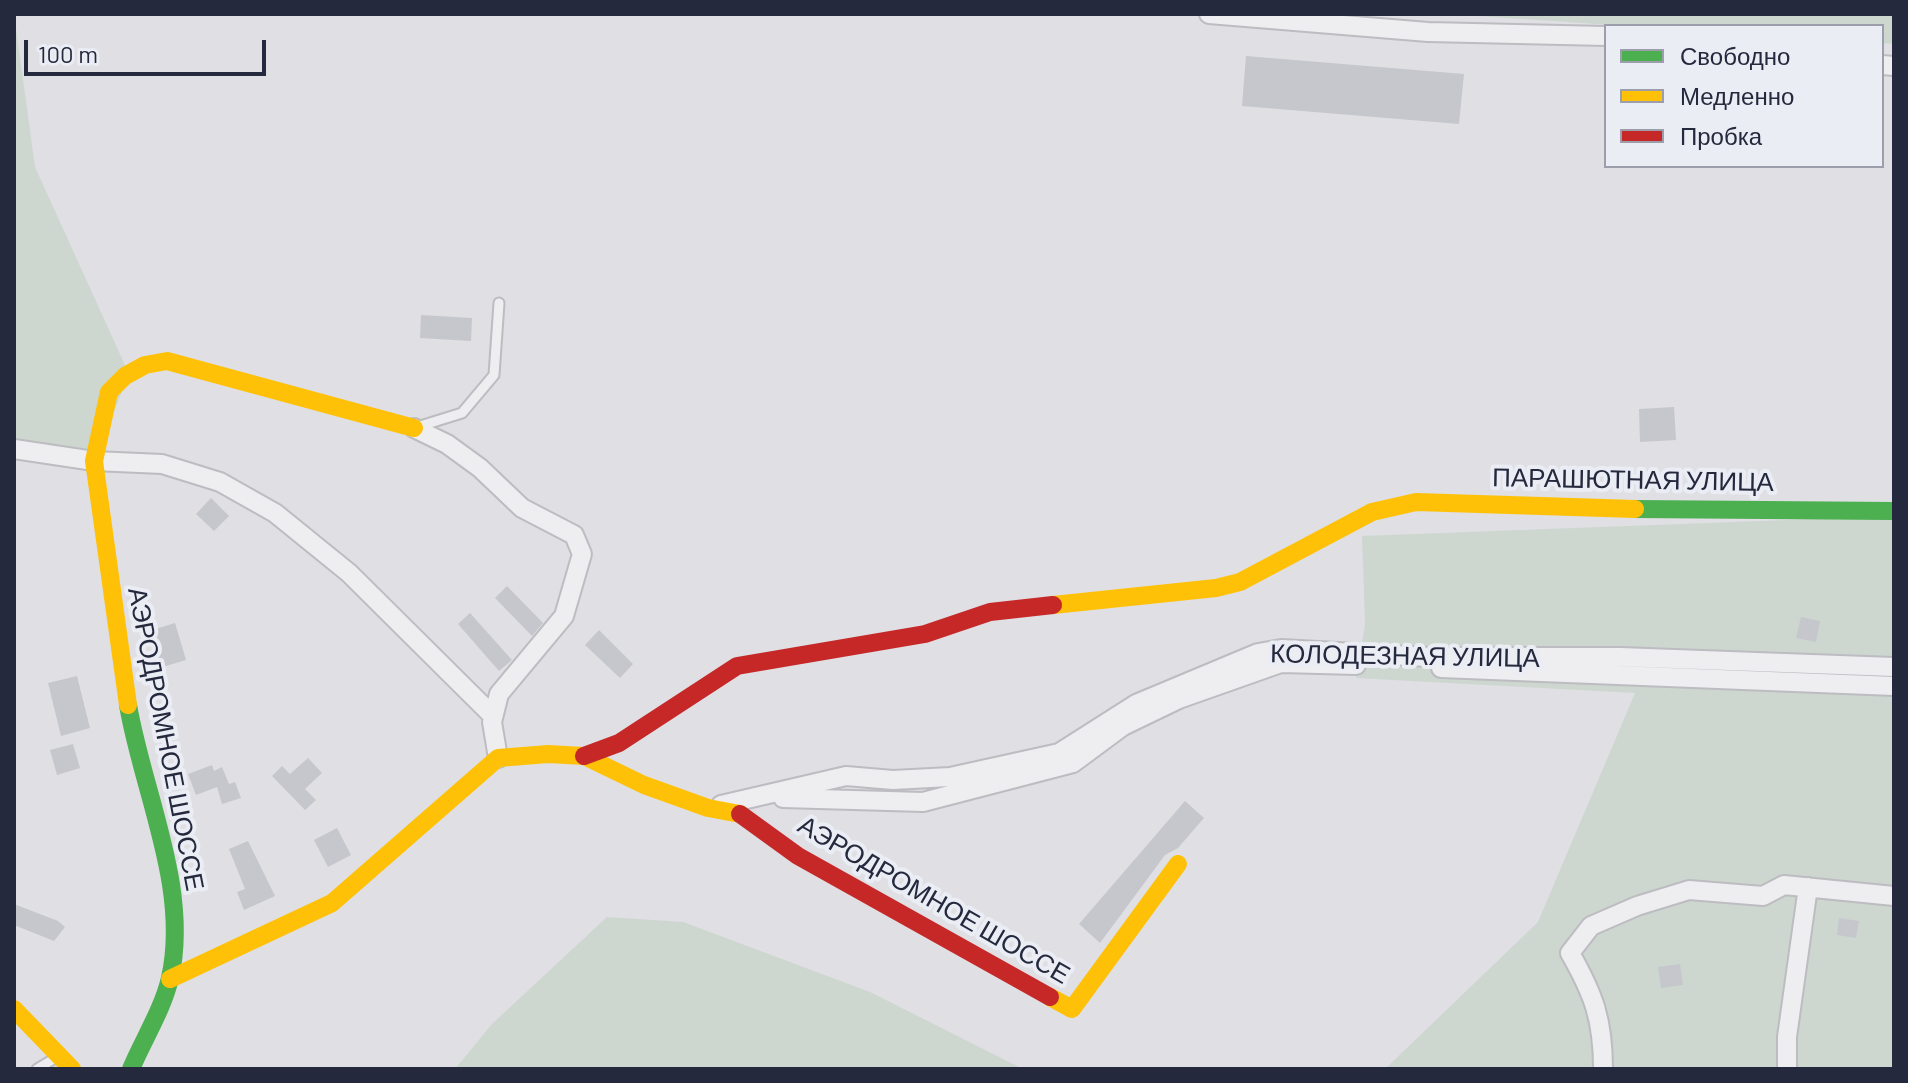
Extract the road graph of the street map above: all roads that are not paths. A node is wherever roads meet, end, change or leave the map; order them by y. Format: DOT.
graph roads {
  1 [pos="1209,14"];
  2 [pos="1604,36"];
  3 [pos="499,303"];
  4 [pos="414,428"];
  5 [pos="14,449"];
  6 [pos="94,461"];
  7 [pos="1894,511"];
  8 [pos="1894,667"];
  9 [pos="1894,686"];
  10 [pos="493,716"];
  11 [pos="584,756"];
  12 [pos="498,758"];
  13 [pos="1073,763"];
  14 [pos="708,808"];
  15 [pos="743,814"];
  16 [pos="1178,864"];
  17 [pos="1808,887"];
  18 [pos="1894,896"];
  19 [pos="170,979"];
  20 [pos="14,1009"];
  21 [pos="66,1062"];
  22 [pos="37,1069"];
  23 [pos="131,1069"];
  24 [pos="1603,1069"];
  25 [pos="1787,1069"];
  1 -- 2 [label="street"];
  3 -- 4 [label="lane"];
  4 -- 6 [label="street"];
  4 -- 10 [label="street"];
  5 -- 6 [label="street"];
  6 -- 10 [label="street"];
  6 -- 19 [label="street, АЭРОДРОМНОЕ ШОССЕ"];
  7 -- 11 [label="street, ПАРАШЮТНАЯ УЛИЦА"];
  8 -- 14 [label="street, КОЛОДЕЗНАЯ УЛИЦА"];
  9 -- 13 [label="street, КОЛОДЕЗНАЯ УЛИЦА"];
  10 -- 12 [label="street"];
  11 -- 12 [label="street, АЭРОДРОМНОЕ ШОССЕ"];
  11 -- 14 [label="street, АЭРОДРОМНОЕ ШОССЕ"];
  12 -- 19 [label="street"];
  13 -- 15 [label="street, АЭРОДРОМНОЕ ШОССЕ"];
  14 -- 15 [label="street, АЭРОДРОМНОЕ ШОССЕ"];
  15 -- 16 [label="street, АЭРОДРОМНОЕ ШОССЕ"];
  17 -- 18 [label="street"];
  17 -- 24 [label="street"];
  17 -- 25 [label="street"];
  19 -- 23 [label="street, АЭРОДРОМНОЕ ШОССЕ"];
  20 -- 21 [label="street"];
  21 -- 22 [label="lane"];
}
